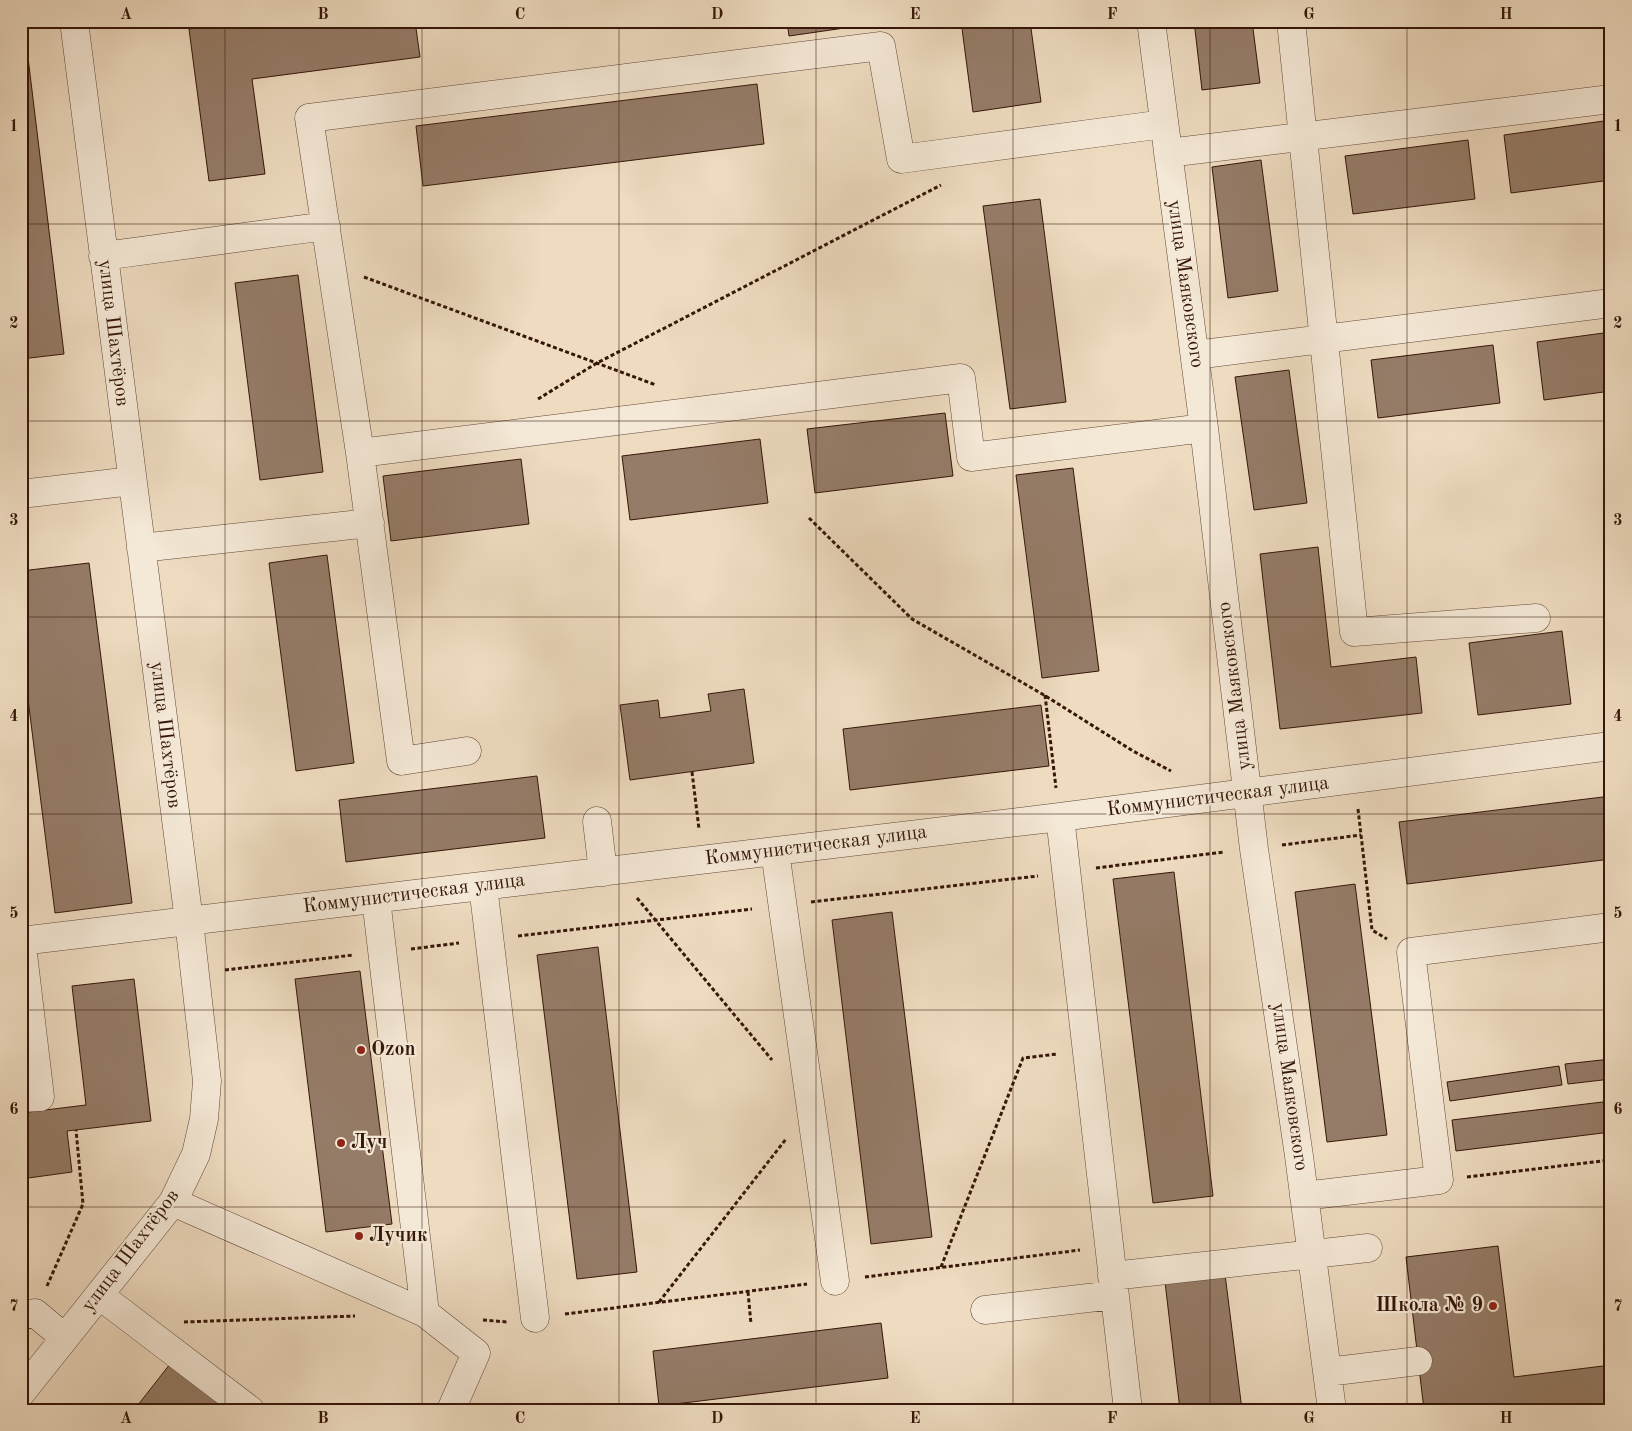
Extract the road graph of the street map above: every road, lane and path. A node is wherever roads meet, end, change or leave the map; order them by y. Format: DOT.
graph roads {
  1 [pos="74,21"];
  2 [pos="1151,21"];
  3 [pos="1291,21"];
  4 [pos="1611,99"];
  5 [pos="1164,124"];
  6 [pos="1303,136"];
  7 [pos="1168,153"];
  8 [pos="943,184"];
  9 [pos="326,226"];
  10 [pos="103,256"];
  11 [pos="332,265"];
  12 [pos="1611,303"];
  13 [pos="1324,339"];
  14 [pos="1195,355"];
  15 [pos="597,362"];
  16 [pos="658,385"];
  17 [pos="531,403"];
  18 [pos="1204,428"];
  19 [pos="360,453"];
  20 [pos="132,481"];
  21 [pos="21,494"];
  22 [pos="809,518"];
  23 [pos="370,524"];
  24 [pos="141,548"];
  25 [pos="1536,618"];
  26 [pos="1044,695"];
  27 [pos="1611,746"];
  28 [pos="467,751"];
  29 [pos="692,772"];
  30 [pos="1176,774"];
  31 [pos="1355,779"];
  32 [pos="1247,793"];
  33 [pos="1060,817"];
  34 [pos="597,821"];
  35 [pos="775,851"];
  36 [pos="702,860"];
  37 [pos="609,871"];
  38 [pos="483,886"];
  39 [pos="376,899"];
  40 [pos="189,921"];
  41 [pos="1611,927"];
  42 [pos="21,940"];
  43 [pos="1411,952"];
  44 [pos="1086,1052"];
  45 [pos="774,1062"];
  46 [pos="21,1098"];
  47 [pos="811,1106"];
  48 [pos="76,1130"];
  49 [pos="1611,1160"];
  50 [pos="1439,1180"];
  51 [pos="1304,1196"];
  52 [pos="173,1202"];
  53 [pos="1108,1247"];
  54 [pos="1368,1248"];
  55 [pos="1312,1254"];
  56 [pos="941,1267"];
  57 [pos="835,1281"];
  58 [pos="1113,1286"];
  59 [pos="748,1292"];
  60 [pos="99,1295"];
  61 [pos="659,1302"];
  62 [pos="985,1310"];
  63 [pos="425,1313"];
  64 [pos="28,1314"];
  65 [pos="356,1316"];
  66 [pos="535,1318"];
  67 [pos="474,1319"];
  68 [pos="136,1324"];
  69 [pos="752,1324"];
  70 [pos="65,1338"];
  71 [pos="1418,1361"];
  72 [pos="1327,1372"];
  73 [pos="21,1393"];
  74 [pos="250,1410"];
  75 [pos="451,1410"];
  76 [pos="1128,1410"];
  77 [pos="1332,1410"];
  1 -- 10 [label="street, улица Шахтёров"];
  2 -- 5 [label="street, улица Маяковского"];
  3 -- 6 [label="street"];
  4 -- 6 [label="street"];
  5 -- 7 [label="street, улица Маяковского"];
  5 -- 9 [label="street"];
  6 -- 7 [label="street"];
  6 -- 13 [label="street"];
  7 -- 14 [label="street, улица Маяковского"];
  8 -- 15 [label="path"];
  9 -- 10 [label="street"];
  9 -- 11 [label="street"];
  10 -- 20 [label="street, улица Шахтёров"];
  11 -- 15 [label="path"];
  11 -- 19 [label="street"];
  12 -- 13 [label="street"];
  13 -- 14 [label="street"];
  13 -- 25 [label="street"];
  14 -- 18 [label="street, улица Маяковского"];
  15 -- 16 [label="path"];
  15 -- 17 [label="path"];
  18 -- 19 [label="street"];
  18 -- 32 [label="street, улица Маяковского"];
  19 -- 23 [label="street"];
  20 -- 21 [label="street"];
  20 -- 24 [label="street, улица Шахтёров"];
  22 -- 26 [label="path"];
  23 -- 24 [label="street"];
  23 -- 28 [label="street"];
  24 -- 40 [label="street, улица Шахтёров"];
  26 -- 30 [label="path"];
  26 -- 33 [label="path"];
  27 -- 31 [label="street, Коммунистическая улица"];
  29 -- 36 [label="path"];
  31 -- 32 [label="street, Коммунистическая улица"];
  31 -- 43 [label="path"];
  32 -- 33 [label="street, Коммунистическая улица"];
  32 -- 51 [label="street, улица Маяковского"];
  33 -- 35 [label="street, Коммунистическая улица"];
  33 -- 44 [label="street"];
  34 -- 37 [label="street"];
  35 -- 36 [label="street, Коммунистическая улица"];
  35 -- 47 [label="street"];
  36 -- 37 [label="street, Коммунистическая улица"];
  37 -- 38 [label="street, Коммунистическая улица"];
  37 -- 45 [label="path"];
  38 -- 39 [label="street, Коммунистическая улица"];
  38 -- 66 [label="street"];
  39 -- 40 [label="street, Коммунистическая улица"];
  39 -- 63 [label="street"];
  40 -- 42 [label="street, Коммунистическая улица"];
  40 -- 52 [label="street, улица Шахтёров"];
  41 -- 43 [label="street"];
  42 -- 46 [label="street"];
  43 -- 50 [label="street"];
  44 -- 53 [label="street"];
  44 -- 56 [label="path"];
  47 -- 57 [label="street"];
  47 -- 61 [label="path"];
  48 -- 64 [label="path"];
  49 -- 50 [label="path"];
  50 -- 51 [label="street"];
  51 -- 55 [label="street, улица Маяковского"];
  52 -- 60 [label="street, улица Шахтёров"];
  52 -- 63 [label="street"];
  53 -- 56 [label="path"];
  53 -- 58 [label="street"];
  54 -- 55 [label="street"];
  55 -- 58 [label="street"];
  55 -- 72 [label="street, улица Маяковского"];
  56 -- 57 [label="path"];
  57 -- 59 [label="path"];
  58 -- 62 [label="street"];
  58 -- 76 [label="street"];
  59 -- 61 [label="path"];
  59 -- 69 [label="path"];
  60 -- 68 [label="street"];
  60 -- 70 [label="street, улица Шахтёров"];
  61 -- 66 [label="path"];
  63 -- 75 [label="street"];
  64 -- 70 [label="street"];
  65 -- 68 [label="path"];
  66 -- 67 [label="path"];
  68 -- 74 [label="street"];
  70 -- 73 [label="street, улица Шахтёров"];
  71 -- 72 [label="street"];
  72 -- 77 [label="street, улица Маяковского"];
}
